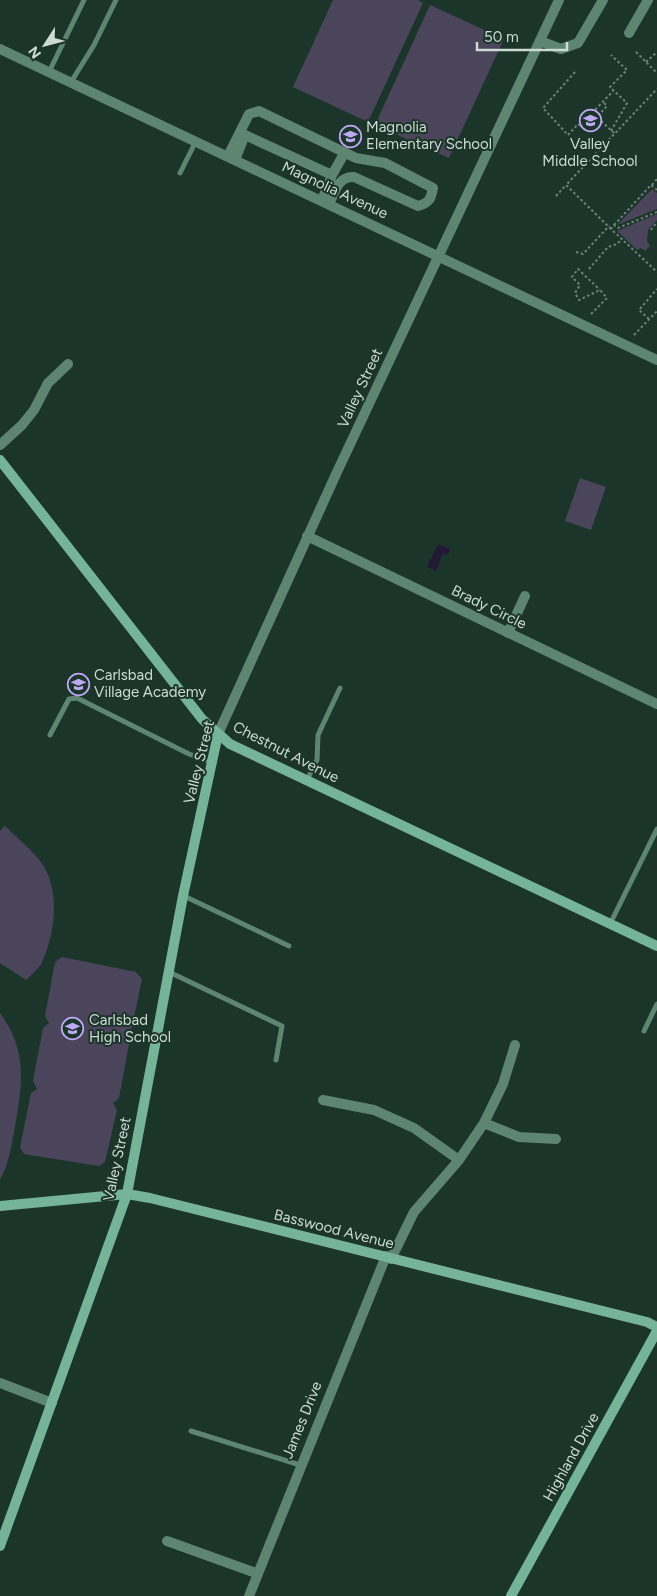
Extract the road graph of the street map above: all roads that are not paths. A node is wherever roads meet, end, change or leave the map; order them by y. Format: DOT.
graph roads {
  1 [pos="84,0"];
  2 [pos="116,0"];
  3 [pos="559,0"];
  4 [pos="603,0"];
  5 [pos="648,0"];
  6 [pos="628,33"];
  7 [pos="540,41"];
  8 [pos="0,49"];
  9 [pos="49,72"];
  10 [pos="71,82"];
  11 [pos="196,141"];
  12 [pos="345,152"];
  13 [pos="231,158"];
  14 [pos="180,173"];
  15 [pos="332,175"];
  16 [pos="326,202"];
  17 [pos="439,256"];
  18 [pos="657,360"];
  19 [pos="68,364"];
  20 [pos="0,445"];
  21 [pos="0,460"];
  22 [pos="307,536"];
  23 [pos="525,596"];
  24 [pos="508,633"];
  25 [pos="340,688"];
  26 [pos="657,704"];
  27 [pos="218,734"];
  28 [pos="50,735"];
  29 [pos="212,762"];
  30 [pos="307,780"];
  31 [pos="657,829"];
  32 [pos="183,896"];
  33 [pos="610,924"];
  34 [pos="289,946"];
  35 [pos="657,946"];
  36 [pos="169,972"];
  37 [pos="657,1004"];
  38 [pos="644,1030"];
  39 [pos="515,1045"];
  40 [pos="276,1060"];
  41 [pos="323,1100"];
  42 [pos="484,1123"];
  43 [pos="556,1139"];
  44 [pos="459,1160"];
  45 [pos="127,1194"];
  46 [pos="0,1206"];
  47 [pos="388,1257"];
  48 [pos="657,1328"];
  49 [pos="657,1332"];
  50 [pos="0,1383"];
  51 [pos="52,1404"];
  52 [pos="191,1431"];
  53 [pos="300,1465"];
  54 [pos="168,1541"];
  55 [pos="0,1546"];
  56 [pos="256,1574"];
  57 [pos="249,1596"];
  58 [pos="511,1596"];
  1 -- 9 [label="lane"];
  2 -- 10 [label="lane"];
  3 -- 7 [label="street, Valley Street"];
  4 -- 7 [label="street"];
  5 -- 6 [label="street"];
  7 -- 17 [label="street, Valley Street"];
  8 -- 9 [label="street, Magnolia Avenue"];
  9 -- 10 [label="street, Magnolia Avenue"];
  10 -- 11 [label="street, Magnolia Avenue"];
  11 -- 13 [label="street, Magnolia Avenue"];
  11 -- 14 [label="lane"];
  12 -- 13 [label="street"];
  12 -- 15 [label="street"];
  12 -- 16 [label="street"];
  13 -- 15 [label="street"];
  13 -- 16 [label="street, Magnolia Avenue"];
  15 -- 16 [label="street"];
  16 -- 17 [label="street, Magnolia Avenue"];
  17 -- 18 [label="street, Magnolia Avenue"];
  17 -- 22 [label="street, Valley Street"];
  19 -- 20 [label="street"];
  21 -- 27 [label="street, Chestnut Avenue"];
  22 -- 24 [label="street, Brady Circle"];
  22 -- 27 [label="street, Valley Street"];
  23 -- 24 [label="street"];
  24 -- 26 [label="street, Brady Circle"];
  25 -- 30 [label="lane"];
  27 -- 29 [label="street, Valley Street"];
  27 -- 30 [label="street, Chestnut Avenue"];
  28 -- 29 [label="lane"];
  29 -- 32 [label="street, Valley Street"];
  30 -- 33 [label="street, Chestnut Avenue"];
  31 -- 33 [label="lane"];
  32 -- 34 [label="lane"];
  32 -- 36 [label="street, Valley Street"];
  33 -- 35 [label="street, Chestnut Avenue"];
  36 -- 40 [label="lane"];
  36 -- 45 [label="street, Valley Street"];
  37 -- 38 [label="lane"];
  39 -- 42 [label="street, James Drive"];
  41 -- 44 [label="street"];
  42 -- 43 [label="street"];
  42 -- 44 [label="street, James Drive"];
  44 -- 47 [label="street, James Drive"];
  45 -- 46 [label="street, Basswood Avenue"];
  45 -- 47 [label="street, Basswood Avenue"];
  45 -- 51 [label="street, Valley Street"];
  47 -- 48 [label="street, Basswood Avenue"];
  47 -- 53 [label="street, James Drive"];
  49 -- 58 [label="street, Highland Drive"];
  50 -- 51 [label="street"];
  51 -- 55 [label="street, Valley Street"];
  52 -- 53 [label="lane"];
  53 -- 56 [label="street, James Drive"];
  54 -- 56 [label="street"];
  56 -- 57 [label="street, James Drive"];
}
